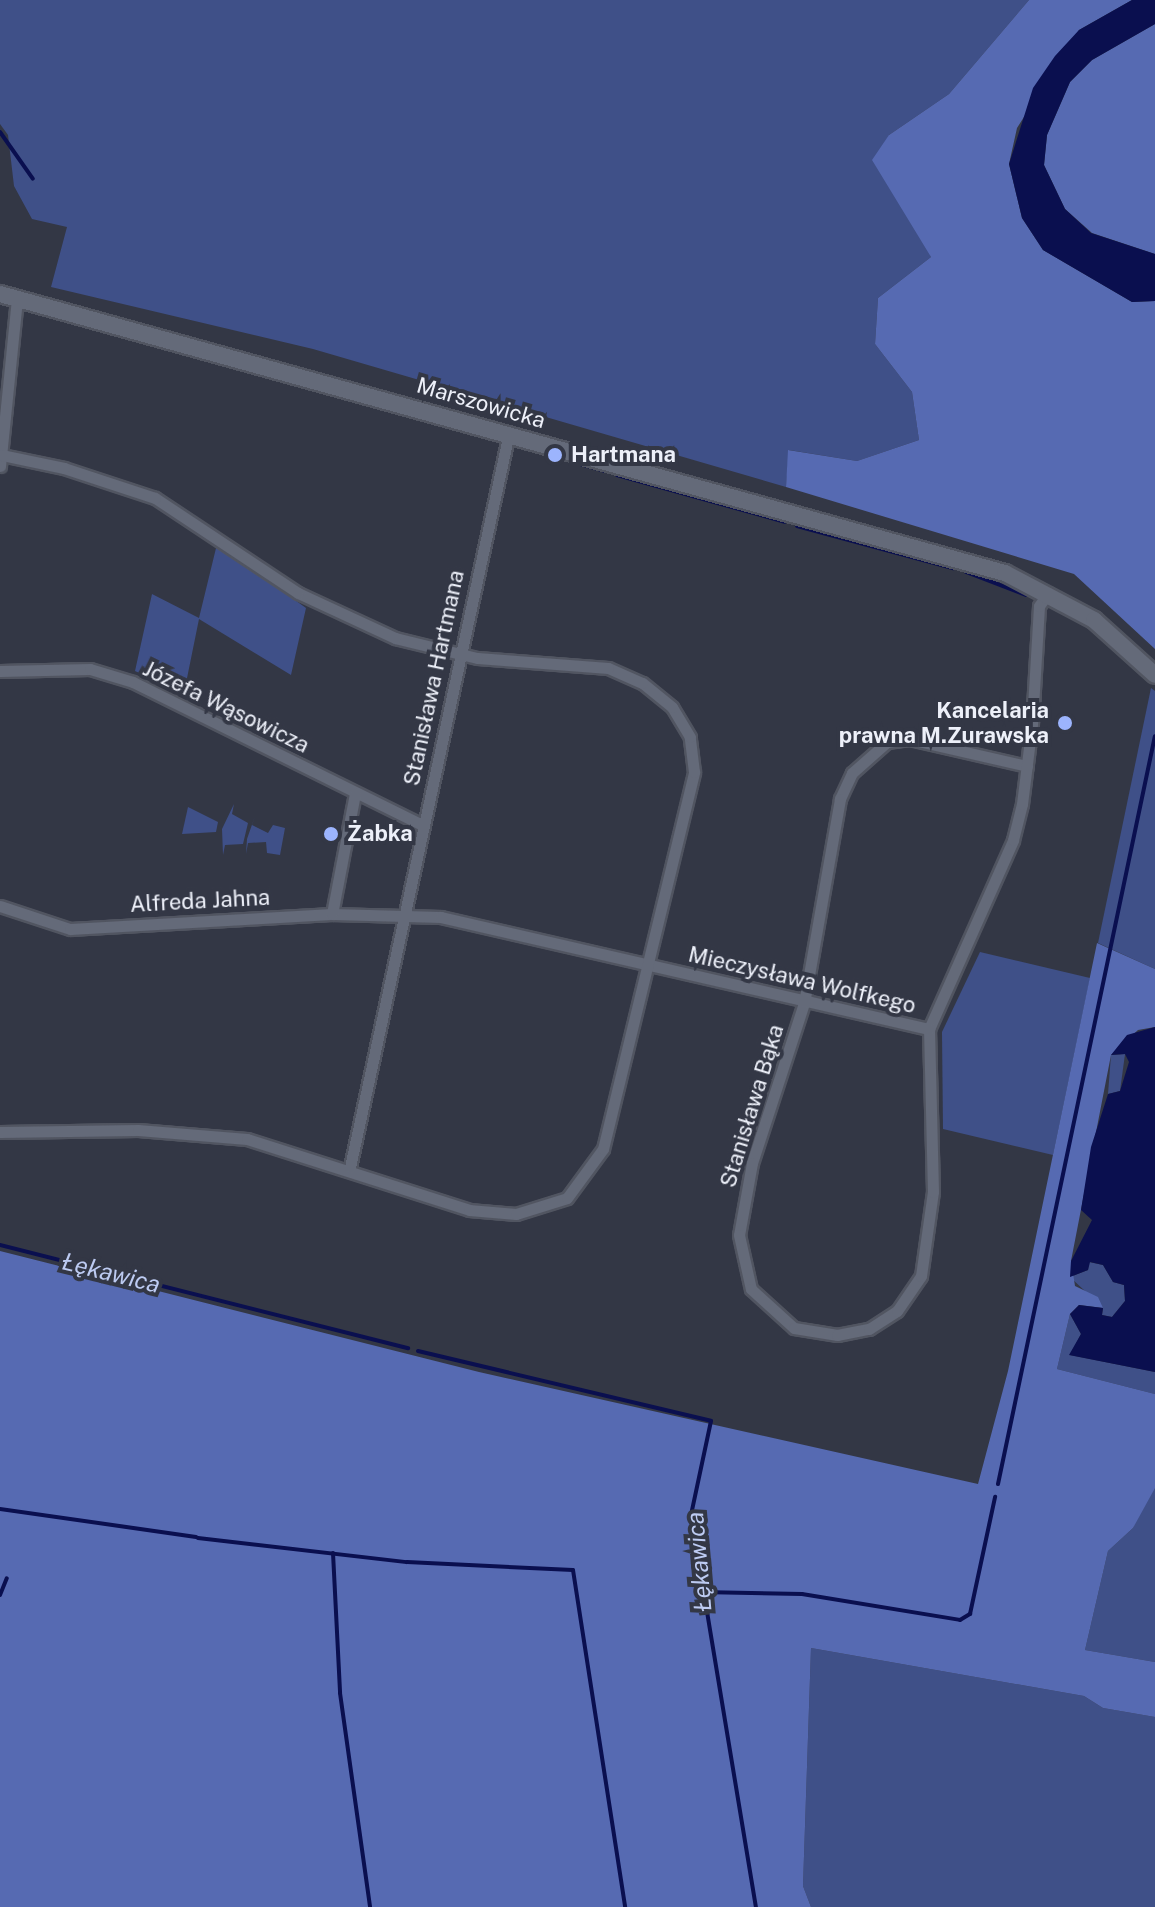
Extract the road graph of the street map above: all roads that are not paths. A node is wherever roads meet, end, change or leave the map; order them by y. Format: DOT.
graph roads {
  1 [pos="8,296"];
  2 [pos="509,433"];
  3 [pos="1,460"];
  4 [pos="1048,593"];
  5 [pos="459,654"];
  6 [pos="0,671"];
  7 [pos="1155,675"];
  8 [pos="1027,766"];
  9 [pos="355,793"];
  10 [pos="422,825"];
  11 [pos="0,906"];
  12 [pos="332,914"];
  13 [pos="406,914"];
  14 [pos="647,965"];
  15 [pos="804,1003"];
  16 [pos="929,1029"];
  17 [pos="0,1132"];
  18 [pos="350,1167"];
  1 -- 2 [label="street, Marszowicka"];
  1 -- 3 [label="street"];
  2 -- 4 [label="street, Marszowicka"];
  2 -- 5 [label="street, Stanisława Hartmana"];
  3 -- 5 [label="street"];
  4 -- 7 [label="street, Marszowicka"];
  4 -- 8 [label="street, Mieczysława Wolfkego"];
  5 -- 10 [label="street, Stanisława Hartmana"];
  5 -- 14 [label="street"];
  6 -- 9 [label="street, Józefa Wąsowicza"];
  8 -- 15 [label="street, Stanisława Bąka"];
  8 -- 16 [label="street, Mieczysława Wolfkego"];
  9 -- 10 [label="street, Józefa Wąsowicza"];
  9 -- 12 [label="street"];
  10 -- 13 [label="street, Stanisława Hartmana"];
  11 -- 12 [label="street, Alfreda Jahna"];
  12 -- 13 [label="street, Alfreda Jahna"];
  13 -- 14 [label="street, Mieczysława Wolfkego"];
  13 -- 18 [label="street, Stanisława Hartmana"];
  14 -- 15 [label="street, Mieczysława Wolfkego"];
  14 -- 18 [label="street"];
  15 -- 16 [label="street, Mieczysława Wolfkego"];
  15 -- 16 [label="street, Stanisława Bąka"];
  17 -- 18 [label="street"];
}
